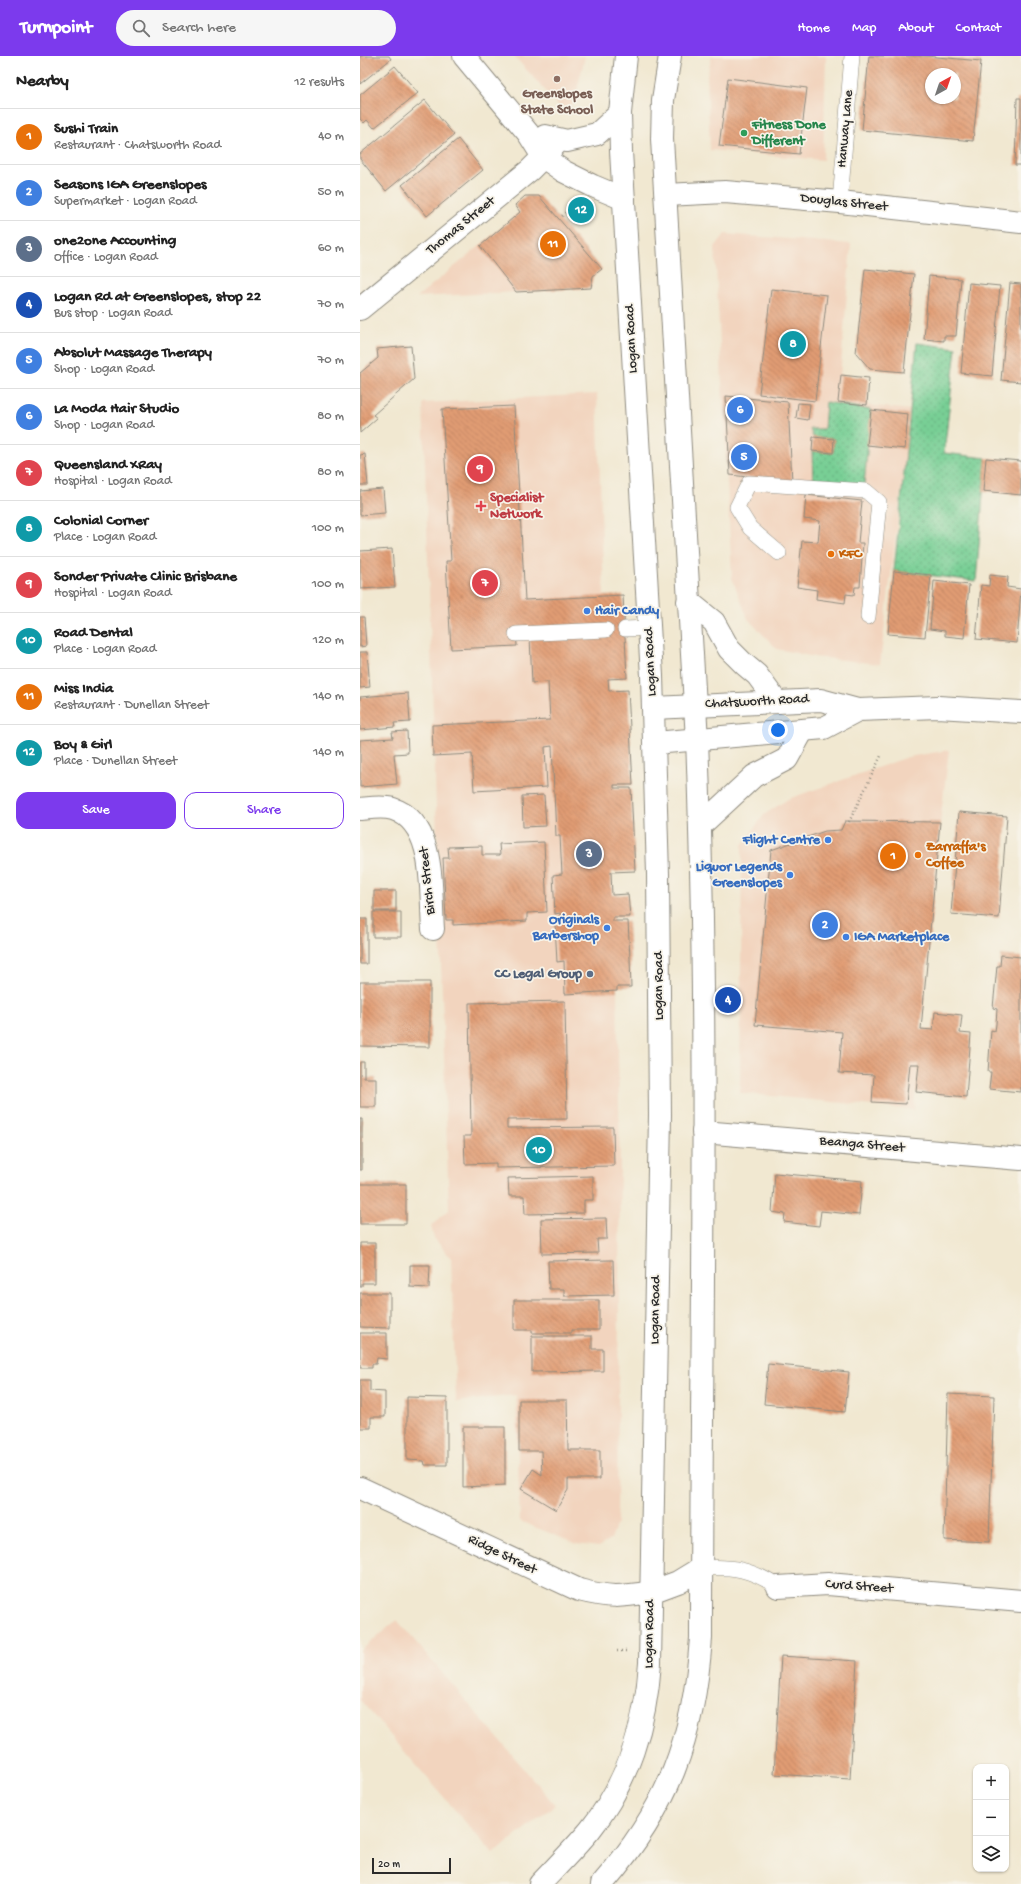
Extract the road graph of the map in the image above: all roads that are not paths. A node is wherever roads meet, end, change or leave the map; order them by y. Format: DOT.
graph roads {
  1 [pos="464,56"];
  2 [pos="626,56"];
  3 [pos="670,56"];
  4 [pos="852,56"];
  5 [pos="620,113"];
  6 [pos="528,133"];
  7 [pos="560,140"];
  8 [pos="543,157"];
  9 [pos="666,195"];
  10 [pos="624,198"];
  11 [pos="840,202"];
  12 [pos="1021,222"];
  13 [pos="360,309"];
  14 [pos="779,553"];
  15 [pos="688,601"];
  16 [pos="868,617"];
  17 [pos="649,628"];
  18 [pos="625,629"];
  19 [pos="606,630"];
  20 [pos="516,634"];
  21 [pos="776,701"];
  22 [pos="694,705"];
  23 [pos="654,708"];
  24 [pos="858,710"];
  25 [pos="1021,712"];
  26 [pos="803,730"];
  27 [pos="697,740"];
  28 [pos="654,743"];
  29 [pos="360,809"];
  30 [pos="700,826"];
  31 [pos="433,929"];
  32 [pos="703,1132"];
  33 [pos="1021,1159"];
  34 [pos="360,1488"];
  35 [pos="701,1568"];
  36 [pos="778,1587"];
  37 [pos="651,1592"];
  38 [pos="1021,1601"];
  39 [pos="540,1884"];
  40 [pos="602,1884"];
  1 -- 6 [label="main road"];
  2 -- 5 [label="main road, Logan Road"];
  3 -- 9 [label="main road"];
  4 -- 11 [label="lane, Hanway Lane"];
  5 -- 7 [label="main road"];
  5 -- 10 [label="main road, Logan Road"];
  6 -- 7 [label="main road"];
  6 -- 8 [label="main road"];
  7 -- 8 [label="main road, Thomas Street"];
  8 -- 10 [label="main road"];
  8 -- 13 [label="main road, Thomas Street"];
  9 -- 11 [label="main road, Douglas Street"];
  9 -- 15 [label="main road"];
  10 -- 17 [label="main road, Logan Road"];
  11 -- 12 [label="main road, Douglas Street"];
  14 -- 16 [label="lane"];
  15 -- 21 [label="main road"];
  15 -- 22 [label="main road"];
  17 -- 18 [label="lane"];
  17 -- 23 [label="main road, Logan Road"];
  19 -- 20 [label="lane"];
  21 -- 22 [label="main road, Chatsworth Road"];
  21 -- 24 [label="main road, Chatsworth Road"];
  22 -- 23 [label="main road, Chatsworth Road"];
  22 -- 27 [label="main road"];
  23 -- 28 [label="main road, Logan Road"];
  24 -- 25 [label="main road, Chatsworth Road"];
  24 -- 26 [label="main road, Chatsworth Road"];
  26 -- 27 [label="main road, Chatsworth Road"];
  26 -- 30 [label="main road"];
  27 -- 28 [label="main road, Chatsworth Road"];
  27 -- 30 [label="main road"];
  28 -- 37 [label="main road, Logan Road"];
  29 -- 31 [label="main road, Birch Street"];
  30 -- 32 [label="main road"];
  32 -- 33 [label="main road, Beanga Street"];
  32 -- 35 [label="main road"];
  34 -- 37 [label="main road, Ridge Street"];
  35 -- 36 [label="lane, Curd Street"];
  35 -- 37 [label="main road, Ridge Street"];
  35 -- 40 [label="main road"];
  36 -- 38 [label="main road, Curd Street"];
  37 -- 39 [label="main road, Logan Road"];
}
